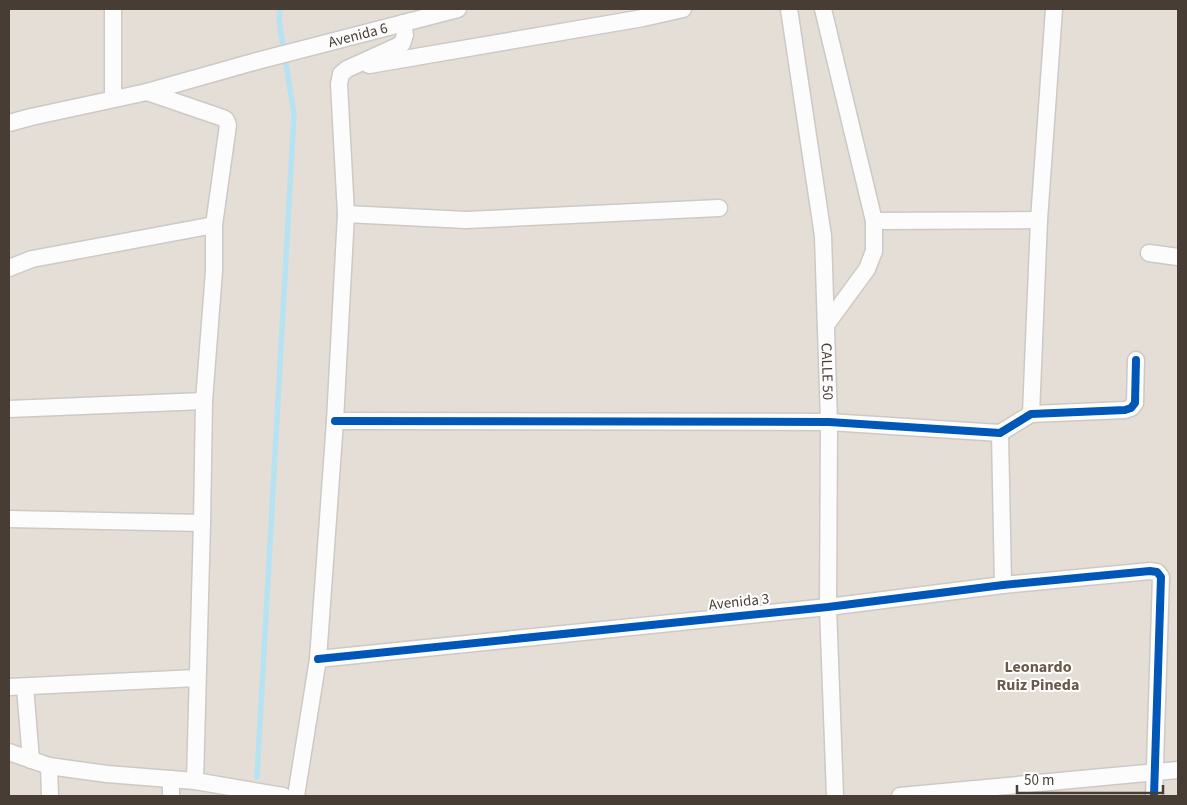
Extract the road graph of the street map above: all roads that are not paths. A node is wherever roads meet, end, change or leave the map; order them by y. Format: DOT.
graph roads {
  1 [pos="113,9"];
  2 [pos="458,9"];
  3 [pos="683,9"];
  4 [pos="789,9"];
  5 [pos="824,9"];
  6 [pos="1054,9"];
  7 [pos="642,13"];
  8 [pos="403,23"];
  9 [pos="347,69"];
  10 [pos="147,92"];
  11 [pos="113,98"];
  12 [pos="9,123"];
  13 [pos="720,208"];
  14 [pos="346,214"];
  15 [pos="1039,220"];
  16 [pos="874,221"];
  17 [pos="214,225"];
  18 [pos="1149,253"];
  19 [pos="1178,258"];
  20 [pos="9,268"];
  21 [pos="826,326"];
  22 [pos="1136,360"];
  23 [pos="204,401"];
  24 [pos="9,410"];
  25 [pos="1031,414"];
  26 [pos="335,421"];
  27 [pos="829,422"];
  28 [pos="1000,433"];
  29 [pos="9,519"];
  30 [pos="202,522"];
  31 [pos="1003,585"];
  32 [pos="828,607"];
  33 [pos="318,659"];
  34 [pos="197,678"];
  35 [pos="17,687"];
  36 [pos="9,752"];
  37 [pos="31,760"];
  38 [pos="49,766"];
  39 [pos="1178,770"];
  40 [pos="1154,772"];
  41 [pos="171,779"];
  42 [pos="194,782"];
  43 [pos="50,796"];
  44 [pos="171,796"];
  45 [pos="284,796"];
  46 [pos="296,796"];
  47 [pos="834,796"];
  48 [pos="900,796"];
  49 [pos="1154,796"];
  1 -- 11 [label="street"];
  2 -- 8 [label="street, Avenida 6"];
  3 -- 7 [label="street"];
  4 -- 21 [label="street, CALLE 50"];
  5 -- 16 [label="street"];
  6 -- 15 [label="street"];
  7 -- 9 [label="street"];
  8 -- 9 [label="street"];
  8 -- 10 [label="street, Avenida 6"];
  9 -- 14 [label="street"];
  10 -- 11 [label="street, Avenida 6"];
  10 -- 17 [label="street"];
  11 -- 12 [label="street, Avenida 6"];
  13 -- 14 [label="street"];
  14 -- 26 [label="street"];
  15 -- 16 [label="street"];
  15 -- 25 [label="street"];
  16 -- 21 [label="street"];
  17 -- 20 [label="street"];
  17 -- 23 [label="street"];
  18 -- 19 [label="street"];
  21 -- 27 [label="street, CALLE 50"];
  22 -- 25 [label="street"];
  23 -- 24 [label="street"];
  23 -- 30 [label="street"];
  25 -- 28 [label="street"];
  26 -- 27 [label="street"];
  26 -- 33 [label="street"];
  27 -- 28 [label="street"];
  27 -- 32 [label="street, CALLE 50"];
  28 -- 31 [label="street"];
  29 -- 30 [label="street"];
  30 -- 34 [label="street"];
  31 -- 32 [label="street, Avenida 3"];
  31 -- 40 [label="street, Avenida 3"];
  32 -- 33 [label="street, Avenida 3"];
  32 -- 47 [label="street, CALLE 50"];
  33 -- 46 [label="street"];
  34 -- 35 [label="street"];
  34 -- 42 [label="street"];
  35 -- 37 [label="street"];
  36 -- 37 [label="street"];
  37 -- 38 [label="street"];
  38 -- 41 [label="street"];
  38 -- 43 [label="street"];
  39 -- 40 [label="street"];
  40 -- 48 [label="street"];
  40 -- 49 [label="street"];
  41 -- 42 [label="street"];
  41 -- 44 [label="street"];
  42 -- 45 [label="street"];
}
